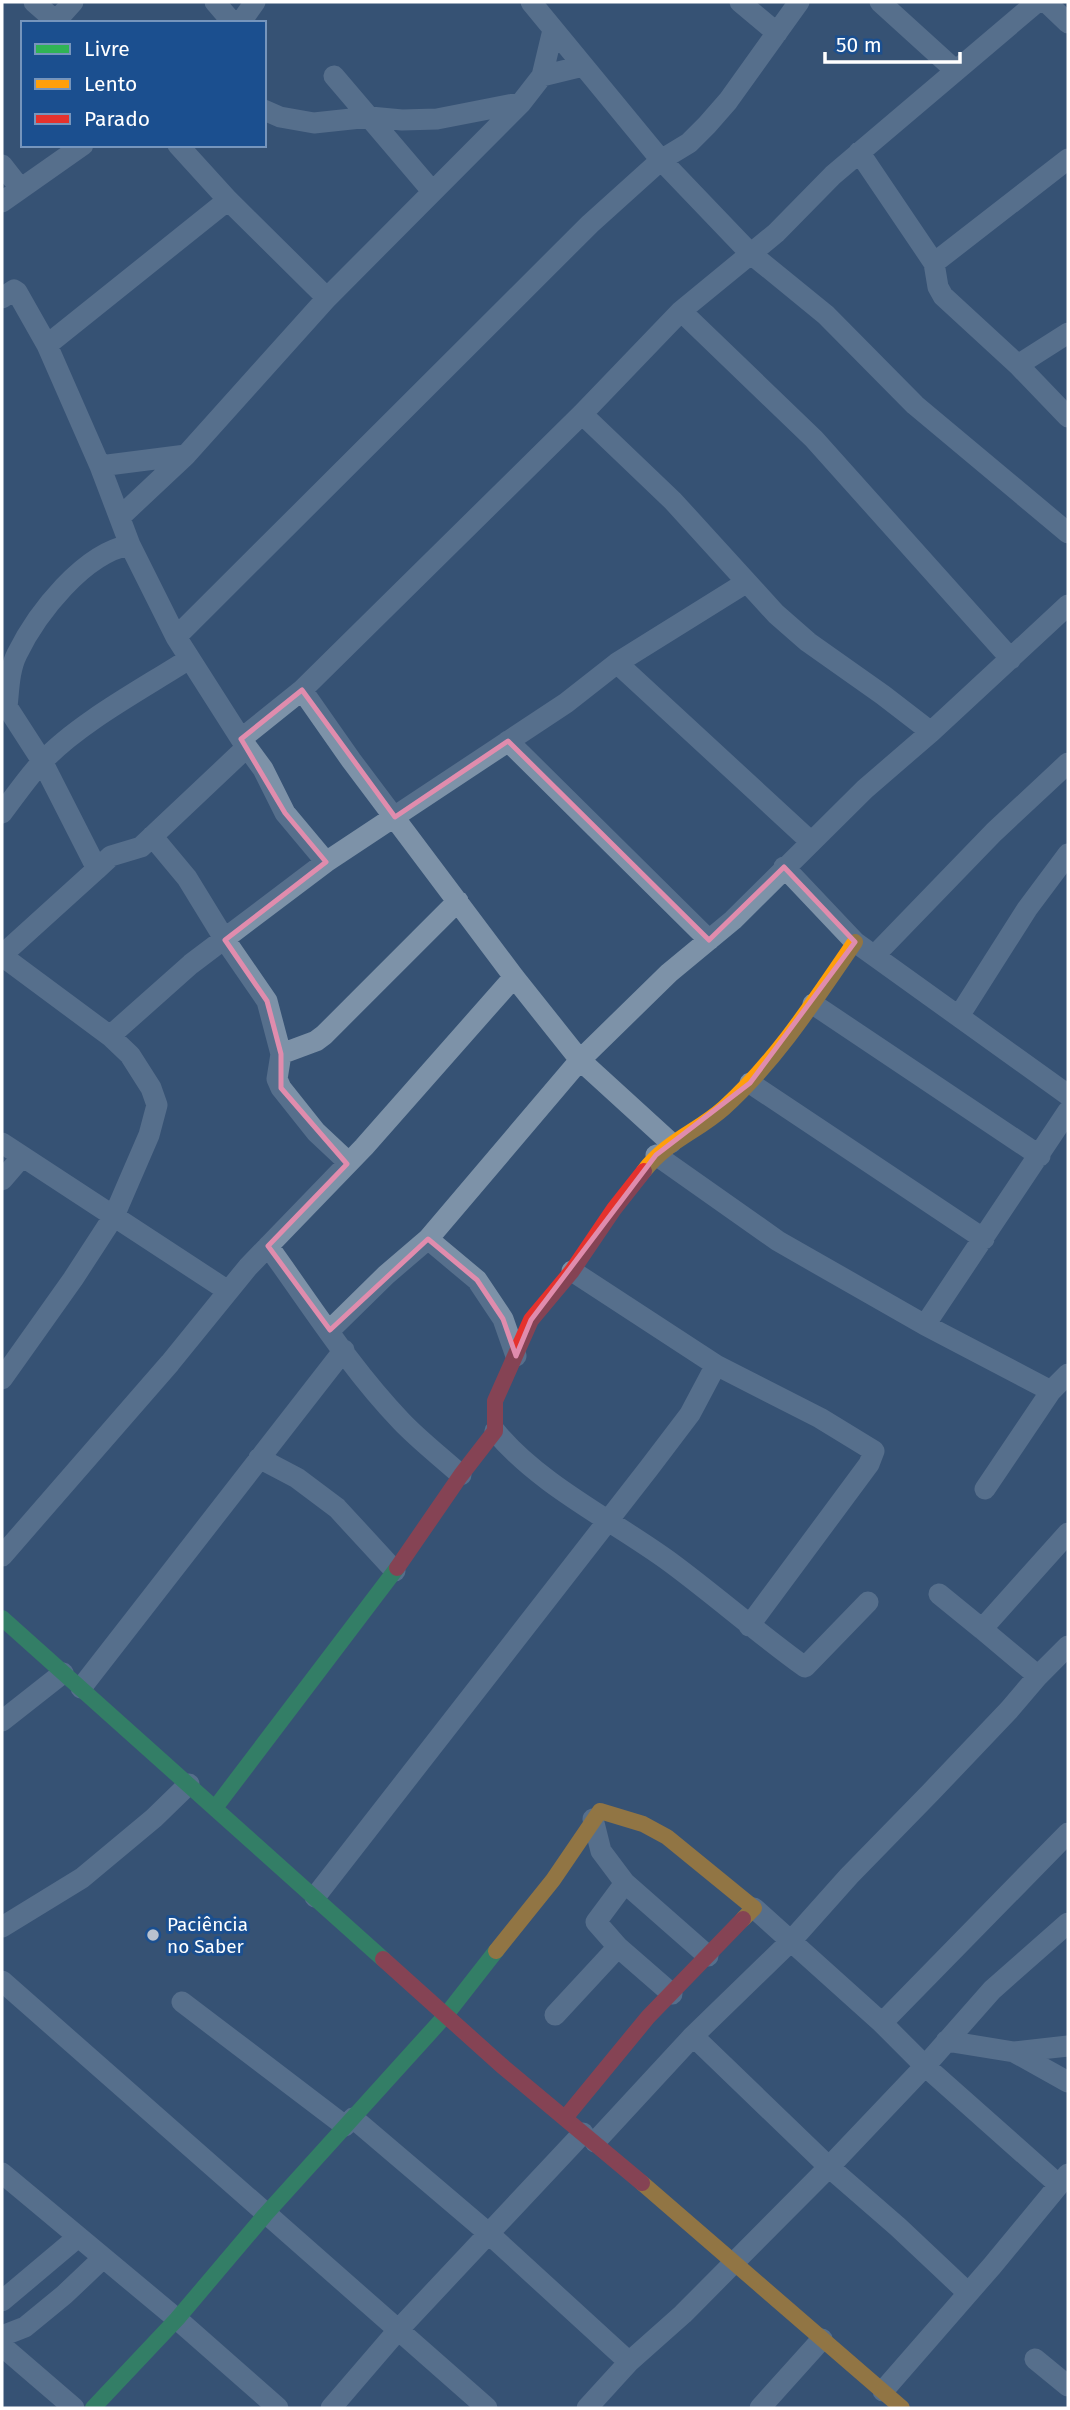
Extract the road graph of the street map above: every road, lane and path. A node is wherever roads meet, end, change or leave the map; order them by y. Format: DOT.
graph roads {
  1 [pos="34,2"];
  2 [pos="73,2"];
  3 [pos="215,2"];
  4 [pos="255,2"];
  5 [pos="531,2"];
  6 [pos="740,2"];
  7 [pos="799,2"];
  8 [pos="880,2"];
  9 [pos="1037,2"];
  10 [pos="1045,2"];
  11 [pos="56,21"];
  12 [pos="58,21"];
  13 [pos="231,21"];
  14 [pos="241,21"];
  15 [pos="1068,23"];
  16 [pos="553,30"];
  17 [pos="777,33"];
  18 [pos="583,66"];
  19 [pos="956,71"];
  20 [pos="334,76"];
  21 [pos="542,76"];
  22 [pos="521,103"];
  23 [pos="266,111"];
  24 [pos="370,117"];
  25 [pos="80,147"];
  26 [pos="180,147"];
  27 [pos="859,152"];
  28 [pos="1068,159"];
  29 [pos="661,160"];
  30 [pos="2,165"];
  31 [pos="20,188"];
  32 [pos="432,191"];
  33 [pos="228,200"];
  34 [pos="2,202"];
  35 [pos="750,254"];
  36 [pos="934,263"];
  37 [pos="3,294"];
  38 [pos="327,298"];
  39 [pos="681,311"];
  40 [pos="1068,333"];
  41 [pos="47,345"];
  42 [pos="1018,365"];
  43 [pos="582,414"];
  44 [pos="1068,417"];
  45 [pos="186,455"];
  46 [pos="100,466"];
  47 [pos="120,517"];
  48 [pos="1068,534"];
  49 [pos="130,545"];
  50 [pos="747,582"];
  51 [pos="1068,605"];
  52 [pos="176,637"];
  53 [pos="189,659"];
  54 [pos="1010,659"];
  55 [pos="617,663"];
  56 [pos="302,690"];
  57 [pos="4,703"];
  58 [pos="930,732"];
  59 [pos="508,741"];
  60 [pos="244,743"];
  61 [pos="42,761"];
  62 [pos="1068,763"];
  63 [pos="2,813"];
  64 [pos="395,817"];
  65 [pos="152,836"];
  66 [pos="810,841"];
  67 [pos="1068,854"];
  68 [pos="326,862"];
  69 [pos="784,867"];
  70 [pos="97,869"];
  71 [pos="458,901"];
  72 [pos="225,940"];
  73 [pos="709,940"];
  74 [pos="855,942"];
  75 [pos="2,955"];
  76 [pos="874,955"];
  77 [pos="514,976"];
  78 [pos="813,1004"];
  79 [pos="959,1016"];
  80 [pos="110,1036"];
  81 [pos="281,1054"];
  82 [pos="580,1060"];
  83 [pos="750,1083"];
  84 [pos="1064,1084"];
  85 [pos="1068,1111"];
  86 [pos="2,1143"];
  87 [pos="663,1149"];
  88 [pos="1040,1156"];
  89 [pos="21,1158"];
  90 [pos="348,1162"];
  91 [pos="2,1180"];
  92 [pos="114,1216"];
  93 [pos="428,1238"];
  94 [pos="984,1238"];
  95 [pos="268,1246"];
  96 [pos="572,1271"];
  97 [pos="228,1291"];
  98 [pos="925,1325"];
  99 [pos="330,1330"];
  100 [pos="344,1350"];
  101 [pos="516,1356"];
  102 [pos="716,1365"];
  103 [pos="1068,1374"];
  104 [pos="2,1379"];
  105 [pos="1051,1391"];
  106 [pos="495,1431"];
  107 [pos="259,1458"];
  108 [pos="461,1475"];
  109 [pos="985,1489"];
  110 [pos="609,1520"];
  111 [pos="1068,1533"];
  112 [pos="2,1556"];
  113 [pos="395,1571"];
  114 [pos="939,1594"];
  115 [pos="868,1602"];
  116 [pos="2,1618"];
  117 [pos="749,1626"];
  118 [pos="982,1629"];
  119 [pos="1068,1646"];
  120 [pos="63,1673"];
  121 [pos="1038,1676"];
  122 [pos="81,1688"];
  123 [pos="2,1721"];
  124 [pos="189,1784"];
  125 [pos="215,1808"];
  126 [pos="593,1819"];
  127 [pos="1068,1833"];
  128 [pos="625,1883"];
  129 [pos="315,1897"];
  130 [pos="754,1908"];
  131 [pos="1068,1923"];
  132 [pos="2,1927"];
  133 [pos="791,1941"];
  134 [pos="618,1947"];
  135 [pos="708,1956"];
  136 [pos="2,1981"];
  137 [pos="672,1994"];
  138 [pos="182,2002"];
  139 [pos="446,2015"];
  140 [pos="555,2015"];
  141 [pos="882,2023"];
  142 [pos="693,2036"];
  143 [pos="946,2041"];
  144 [pos="1068,2046"];
  145 [pos="1014,2052"];
  146 [pos="925,2066"];
  147 [pos="1068,2082"];
  148 [pos="565,2118"];
  149 [pos="349,2122"];
  150 [pos="589,2138"];
  151 [pos="829,2167"];
  152 [pos="2,2173"];
  153 [pos="1063,2179"];
  154 [pos="265,2215"];
  155 [pos="487,2232"];
  156 [pos="78,2237"];
  157 [pos="103,2258"];
  158 [pos="736,2263"];
  159 [pos="968,2293"];
  160 [pos="2,2301"];
  161 [pos="177,2319"];
  162 [pos="25,2327"];
  163 [pos="399,2329"];
  164 [pos="2,2336"];
  165 [pos="822,2339"];
  166 [pos="2,2346"];
  167 [pos="1035,2359"];
  168 [pos="629,2362"];
  169 [pos="26,2367"];
  170 [pos="1068,2386"];
  171 [pos="883,2391"];
  172 [pos="74,2408"];
  173 [pos="93,2408"];
  174 [pos="278,2408"];
  175 [pos="331,2408"];
  176 [pos="487,2408"];
  177 [pos="587,2408"];
  178 [pos="760,2408"];
  179 [pos="902,2408"];
  1 -- 11 [label="street"];
  2 -- 12 [label="street"];
  3 -- 13 [label="street"];
  4 -- 14 [label="street"];
  5 -- 16 [label="street"];
  6 -- 17 [label="street"];
  7 -- 17 [label="street"];
  8 -- 19 [label="street"];
  9 -- 19 [label="street"];
  10 -- 15 [label="street"];
  16 -- 18 [label="street"];
  16 -- 21 [label="street"];
  17 -- 29 [label="street"];
  18 -- 21 [label="street"];
  18 -- 29 [label="street"];
  19 -- 27 [label="street"];
  20 -- 24 [label="street"];
  21 -- 22 [label="street"];
  22 -- 24 [label="street"];
  22 -- 32 [label="street"];
  23 -- 24 [label="street"];
  24 -- 32 [label="street"];
  25 -- 31 [label="street"];
  26 -- 33 [label="street"];
  27 -- 35 [label="street"];
  27 -- 36 [label="street"];
  28 -- 36 [label="street"];
  29 -- 35 [label="street"];
  29 -- 52 [label="street"];
  30 -- 31 [label="street"];
  31 -- 34 [label="street"];
  32 -- 38 [label="street"];
  33 -- 38 [label="street"];
  33 -- 41 [label="street"];
  35 -- 39 [label="street"];
  35 -- 48 [label="street"];
  36 -- 42 [label="street"];
  37 -- 41 [label="street"];
  38 -- 45 [label="street"];
  39 -- 43 [label="street"];
  39 -- 54 [label="street"];
  40 -- 42 [label="street"];
  41 -- 46 [label="street"];
  42 -- 44 [label="street"];
  43 -- 50 [label="street"];
  43 -- 56 [label="street"];
  45 -- 46 [label="street"];
  45 -- 47 [label="street"];
  46 -- 47 [label="street"];
  47 -- 49 [label="street"];
  49 -- 52 [label="street"];
  49 -- 57 [label="street"];
  50 -- 55 [label="street"];
  50 -- 58 [label="street"];
  51 -- 54 [label="street"];
  52 -- 53 [label="street"];
  53 -- 60 [label="street"];
  53 -- 61 [label="street"];
  54 -- 58 [label="street"];
  55 -- 59 [label="street"];
  55 -- 66 [label="street"];
  56 -- 60 [label="street"];
  56 -- 64 [label="street"];
  57 -- 61 [label="street"];
  58 -- 66 [label="street"];
  59 -- 64 [label="street"];
  59 -- 73 [label="street"];
  60 -- 65 [label="street"];
  60 -- 68 [label="street"];
  61 -- 63 [label="street"];
  61 -- 70 [label="street"];
  62 -- 76 [label="street"];
  64 -- 68 [label="street"];
  64 -- 71 [label="street"];
  65 -- 70 [label="street"];
  65 -- 72 [label="street"];
  66 -- 69 [label="street"];
  67 -- 79 [label="street"];
  68 -- 72 [label="street"];
  69 -- 73 [label="street"];
  69 -- 74 [label="street"];
  70 -- 75 [label="street"];
  71 -- 77 [label="street"];
  71 -- 81 [label="street"];
  72 -- 80 [label="street"];
  72 -- 81 [label="street"];
  73 -- 82 [label="street"];
  74 -- 76 [label="street"];
  74 -- 78 [label="street"];
  75 -- 80 [label="street"];
  76 -- 79 [label="street"];
  77 -- 82 [label="street"];
  77 -- 90 [label="street"];
  78 -- 83 [label="street"];
  78 -- 88 [label="street"];
  79 -- 84 [label="street"];
  80 -- 92 [label="street"];
  81 -- 90 [label="street"];
  82 -- 87 [label="street"];
  82 -- 93 [label="street"];
  83 -- 87 [label="street"];
  83 -- 94 [label="street"];
  85 -- 88 [label="street"];
  86 -- 89 [label="street"];
  87 -- 96 [label="street"];
  87 -- 98 [label="street"];
  88 -- 94 [label="street"];
  89 -- 91 [label="street"];
  89 -- 92 [label="street"];
  90 -- 95 [label="street"];
  92 -- 97 [label="street"];
  92 -- 104 [label="street"];
  93 -- 99 [label="street"];
  93 -- 101 [label="street"];
  94 -- 98 [label="street"];
  95 -- 97 [label="street"];
  95 -- 99 [label="street"];
  96 -- 101 [label="street"];
  96 -- 102 [label="street"];
  97 -- 112 [label="street"];
  98 -- 105 [label="street"];
  99 -- 100 [label="street"];
  100 -- 107 [label="street"];
  100 -- 108 [label="street"];
  101 -- 106 [label="street"];
  102 -- 110 [label="street"];
  102 -- 117 [label="street"];
  103 -- 105 [label="street"];
  105 -- 109 [label="street"];
  106 -- 108 [label="street"];
  106 -- 110 [label="street"];
  107 -- 113 [label="street"];
  107 -- 122 [label="street"];
  108 -- 113 [label="street"];
  110 -- 117 [label="street"];
  110 -- 129 [label="street"];
  111 -- 118 [label="street"];
  113 -- 125 [label="street"];
  114 -- 118 [label="street"];
  115 -- 117 [label="street"];
  116 -- 120 [label="street"];
  118 -- 121 [label="street"];
  119 -- 121 [label="street"];
  120 -- 122 [label="street"];
  120 -- 123 [label="street"];
  121 -- 133 [label="street"];
  122 -- 124 [label="street"];
  124 -- 125 [label="street"];
  124 -- 132 [label="street"];
  125 -- 129 [label="street"];
  126 -- 128 [label="street"];
  126 -- 130 [label="street"];
  126 -- 139 [label="street"];
  127 -- 141 [label="street"];
  128 -- 134 [label="street"];
  128 -- 135 [label="street"];
  129 -- 139 [label="street"];
  130 -- 133 [label="street"];
  130 -- 135 [label="street"];
  131 -- 143 [label="street"];
  133 -- 141 [label="street"];
  133 -- 142 [label="street"];
  134 -- 137 [label="street"];
  134 -- 140 [label="street"];
  135 -- 137 [label="street"];
  136 -- 154 [label="street"];
  137 -- 148 [label="street"];
  138 -- 149 [label="street"];
  139 -- 148 [label="street"];
  139 -- 149 [label="street"];
  141 -- 146 [label="street"];
  142 -- 150 [label="street"];
  142 -- 151 [label="street"];
  143 -- 145 [label="street"];
  143 -- 146 [label="street"];
  144 -- 145 [label="street"];
  145 -- 147 [label="street"];
  146 -- 151 [label="street"];
  146 -- 153 [label="street"];
  148 -- 150 [label="street"];
  149 -- 154 [label="street"];
  149 -- 155 [label="street"];
  150 -- 155 [label="street"];
  150 -- 158 [label="street"];
  151 -- 158 [label="street"];
  151 -- 159 [label="street"];
  152 -- 156 [label="street"];
  153 -- 159 [label="street"];
  154 -- 161 [label="street"];
  154 -- 163 [label="street"];
  155 -- 163 [label="street"];
  155 -- 168 [label="street"];
  156 -- 157 [label="street"];
  156 -- 160 [label="street"];
  157 -- 161 [label="street"];
  157 -- 162 [label="street"];
  158 -- 165 [label="street"];
  158 -- 168 [label="street"];
  159 -- 171 [label="street"];
  161 -- 173 [label="street"];
  161 -- 174 [label="street"];
  162 -- 164 [label="street"];
  162 -- 169 [label="street"];
  163 -- 175 [label="street"];
  163 -- 176 [label="street"];
  165 -- 171 [label="street"];
  165 -- 178 [label="street"];
  166 -- 169 [label="street"];
  167 -- 170 [label="street"];
  168 -- 177 [label="street"];
  169 -- 172 [label="street"];
  171 -- 179 [label="street"];
}
